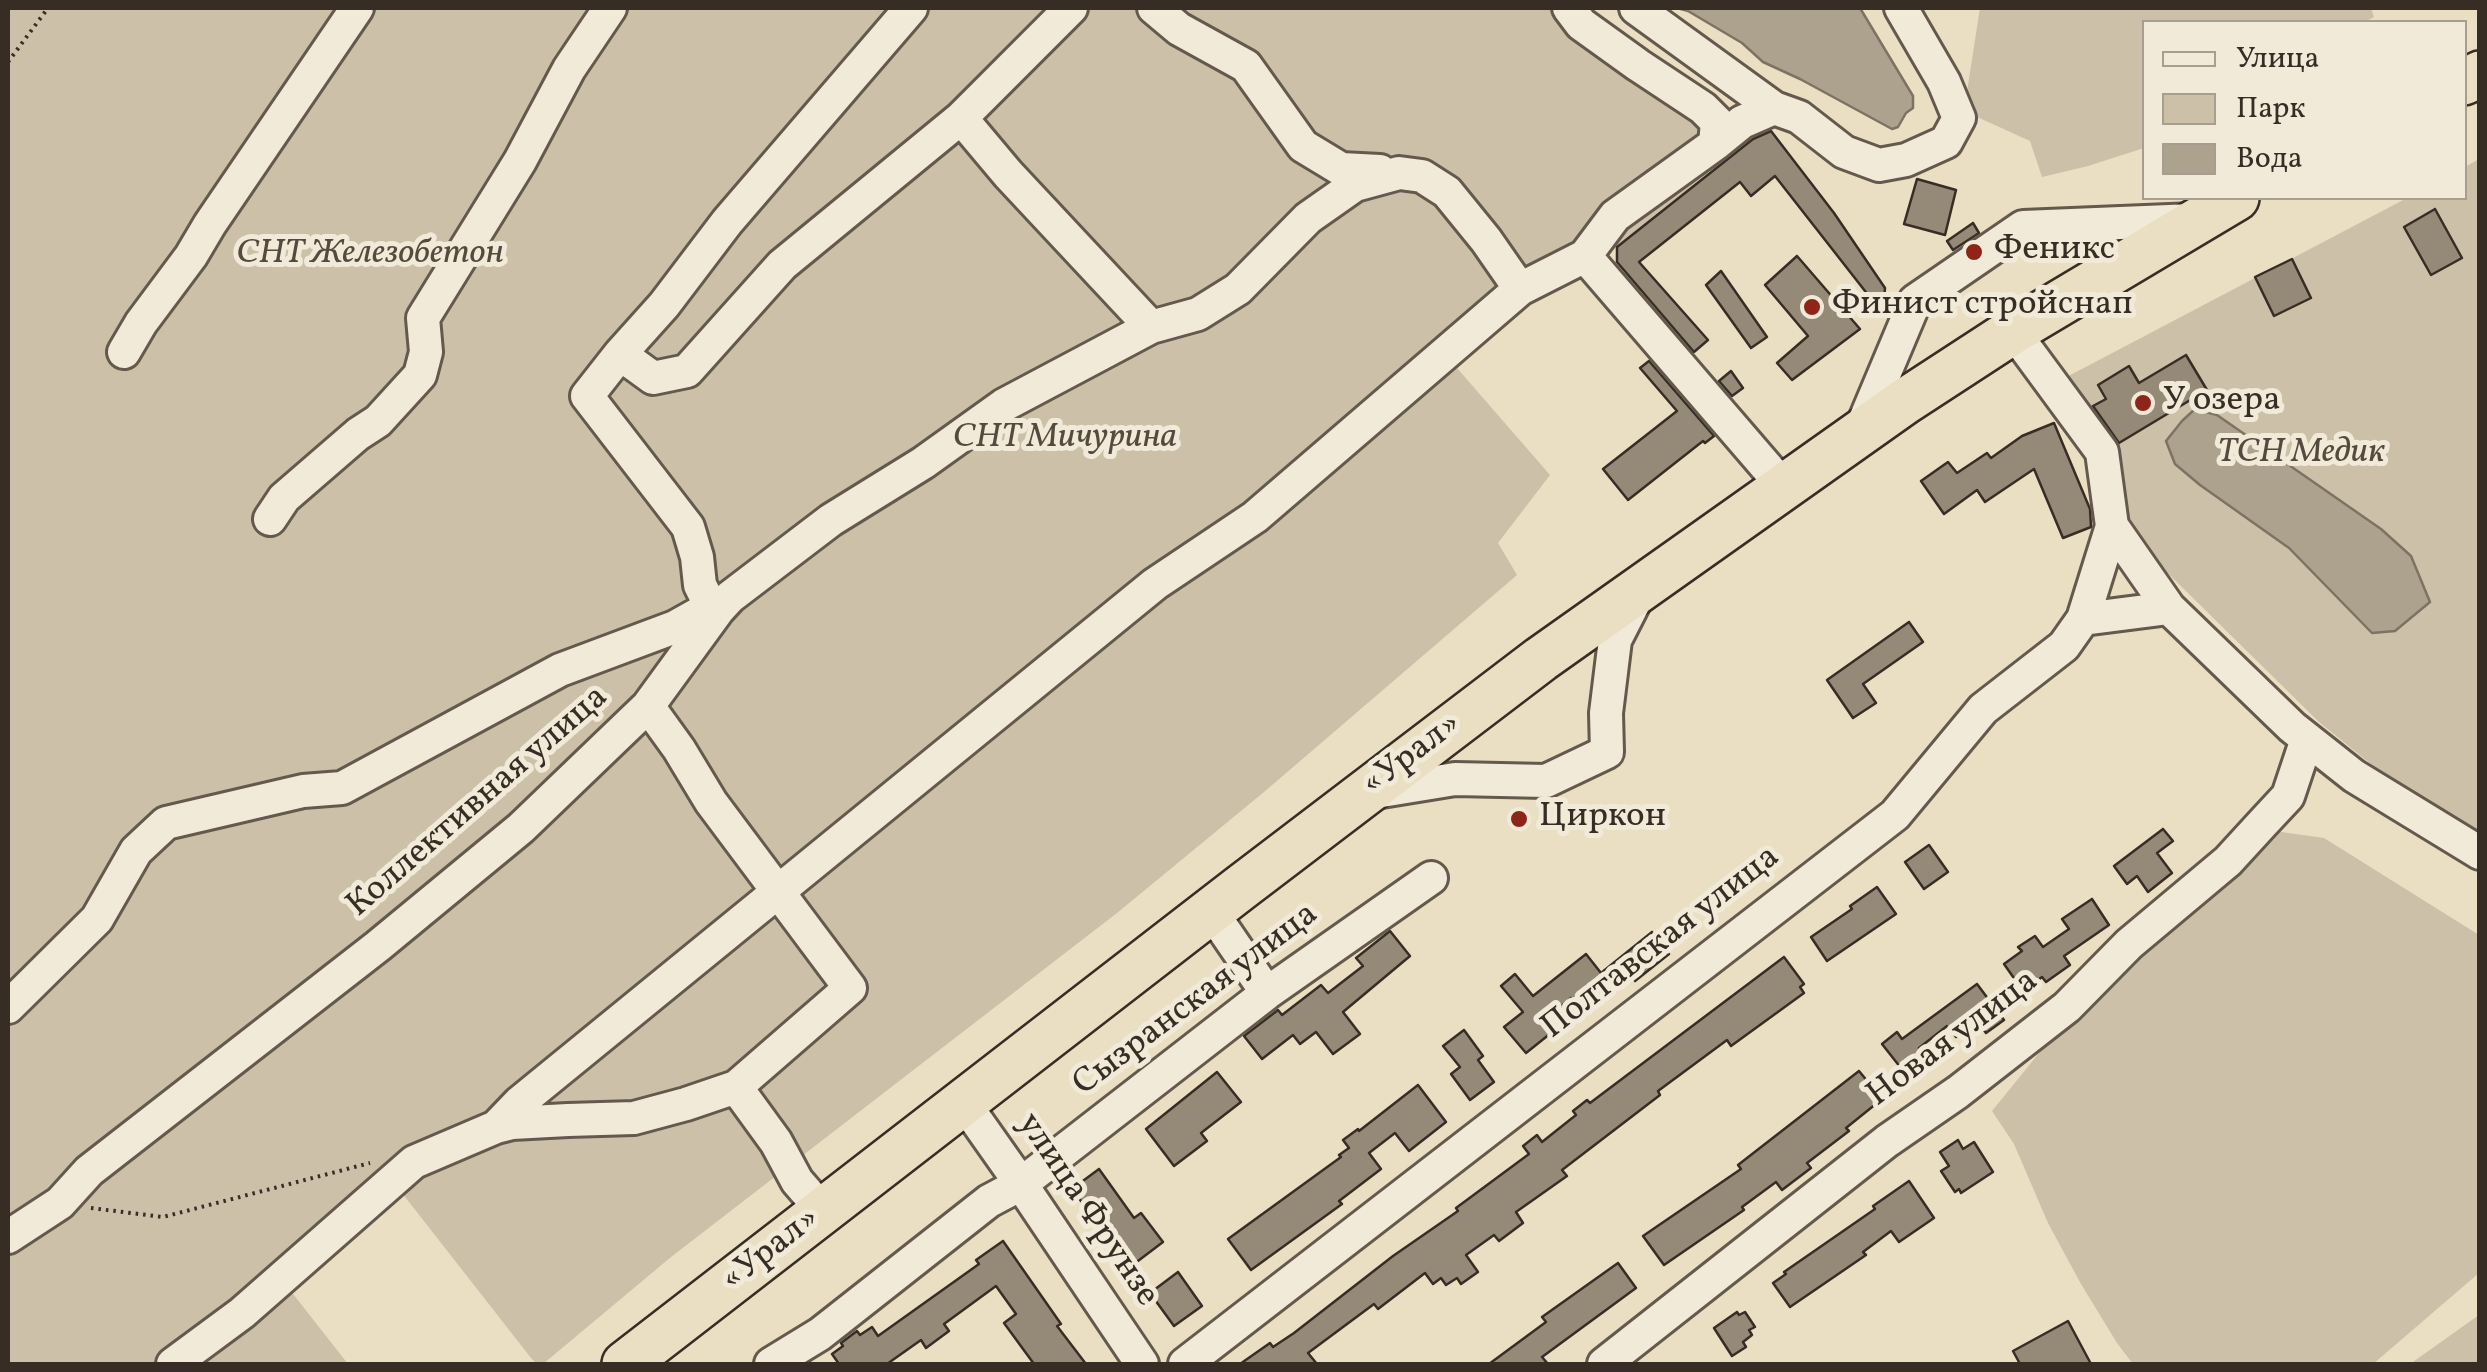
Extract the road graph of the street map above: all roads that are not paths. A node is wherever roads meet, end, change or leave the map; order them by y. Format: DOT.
graph roads {
  1 [pos="357,8"];
  2 [pos="610,8"];
  3 [pos="911,8"];
  4 [pos="1071,8"];
  5 [pos="1154,8"];
  6 [pos="1569,8"];
  7 [pos="1636,8"];
  8 [pos="1901,8"];
  9 [pos="1774,108"];
  10 [pos="961,118"];
  11 [pos="1715,144"];
  12 [pos="1399,172"];
  13 [pos="2218,209"];
  14 [pos="1585,256"];
  15 [pos="1520,289"];
  16 [pos="1151,327"];
  17 [pos="2013,331"];
  18 [pos="124,352"];
  19 [pos="620,354"];
  20 [pos="1859,434"];
  21 [pos="1783,486"];
  22 [pos="270,519"];
  23 [pos="2112,526"];
  24 [pos="1642,586"];
  25 [pos="720,602"];
  26 [pos="2169,608"];
  27 [pos="2082,619"];
  28 [pos="648,706"];
  29 [pos="2307,739"];
  30 [pos="1364,794"];
  31 [pos="2480,853"];
  32 [pos="1431,878"];
  33 [pos="778,892"];
  34 [pos="1211,911"];
  35 [pos="1267,994"];
  36 [pos="8,1007"];
  37 [pos="736,1087"];
  38 [pos="964,1103"];
  39 [pos="496,1127"];
  40 [pos="1021,1184"];
  41 [pos="823,1211"];
  42 [pos="8,1237"];
  43 [pos="173,1364"];
  44 [pos="625,1364"];
  45 [pos="771,1364"];
  46 [pos="1142,1364"];
  47 [pos="1185,1364"];
  48 [pos="1604,1364"];
  1 -- 18 [label="street"];
  2 -- 22 [label="street"];
  3 -- 19 [label="street"];
  4 -- 10 [label="street"];
  5 -- 12 [label="street"];
  6 -- 11 [label="street"];
  7 -- 9 [label="street"];
  8 -- 9 [label="street"];
  9 -- 11 [label="street"];
  10 -- 16 [label="street"];
  10 -- 19 [label="street"];
  11 -- 14 [label="street"];
  12 -- 15 [label="street"];
  12 -- 16 [label="street, Коллективная улица"];
  13 -- 17 [label="highway, «Урал»"];
  13 -- 20 [label="street"];
  14 -- 15 [label="street"];
  14 -- 21 [label="street"];
  15 -- 33 [label="street"];
  16 -- 25 [label="street, Коллективная улица"];
  17 -- 20 [label="highway, «Урал»"];
  17 -- 23 [label="street"];
  19 -- 25 [label="street"];
  20 -- 21 [label="highway, «Урал»"];
  21 -- 24 [label="highway, «Урал»"];
  23 -- 26 [label="street"];
  23 -- 27 [label="street, Полтавская улица"];
  24 -- 30 [label="highway, «Урал»"];
  24 -- 30 [label="street"];
  25 -- 28 [label="street, Коллективная улица"];
  25 -- 36 [label="street"];
  26 -- 27 [label="street"];
  26 -- 29 [label="street"];
  27 -- 47 [label="street, Полтавская улица"];
  28 -- 33 [label="street"];
  28 -- 42 [label="street, Коллективная улица"];
  29 -- 31 [label="street"];
  29 -- 48 [label="street, Новая улица"];
  30 -- 34 [label="highway, «Урал»"];
  32 -- 35 [label="street, Сызранская улица"];
  33 -- 37 [label="street"];
  33 -- 39 [label="street"];
  34 -- 35 [label="street"];
  34 -- 38 [label="highway, «Урал»"];
  35 -- 40 [label="street, Сызранская улица"];
  37 -- 39 [label="street"];
  37 -- 41 [label="street"];
  38 -- 40 [label="street, улица Фрунзе"];
  38 -- 41 [label="highway, «Урал»"];
  39 -- 43 [label="street"];
  40 -- 45 [label="street, Сызранская улица"];
  40 -- 46 [label="street, улица Фрунзе"];
  41 -- 44 [label="highway, «Урал»"];
}
